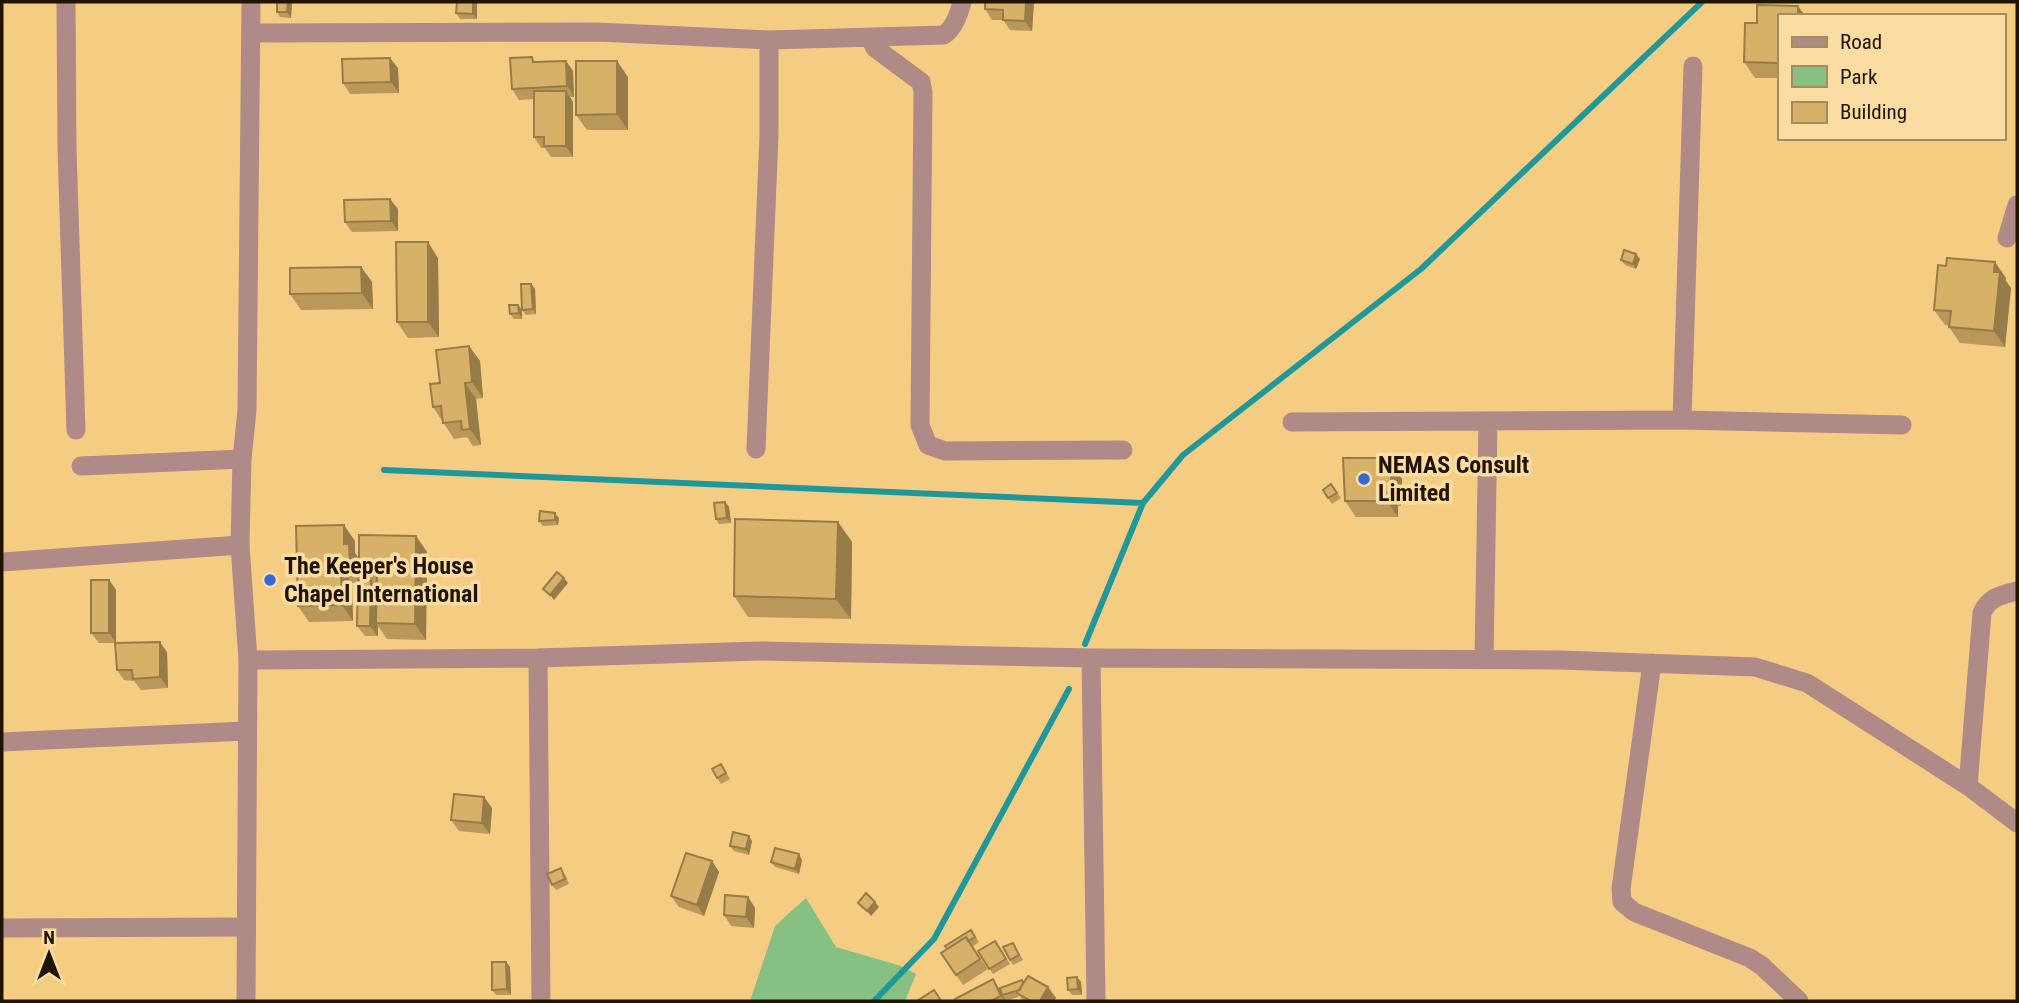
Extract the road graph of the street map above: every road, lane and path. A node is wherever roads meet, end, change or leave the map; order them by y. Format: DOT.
graph roads {
  1 [pos="66,2"];
  2 [pos="251,2"];
  3 [pos="962,2"];
  4 [pos="251,33"];
  5 [pos="870,38"];
  6 [pos="769,40"];
  7 [pos="1693,66"];
  8 [pos="2017,205"];
  9 [pos="2007,238"];
  10 [pos="1682,420"];
  11 [pos="1292,422"];
  12 [pos="1488,422"];
  13 [pos="1902,425"];
  14 [pos="76,430"];
  15 [pos="756,449"];
  16 [pos="1124,450"];
  17 [pos="242,459"];
  18 [pos="81,466"];
  19 [pos="240,545"];
  20 [pos="2,562"];
  21 [pos="2017,591"];
  22 [pos="1091,658"];
  23 [pos="538,659"];
  24 [pos="247,660"];
  25 [pos="1484,660"];
  26 [pos="1652,663"];
  27 [pos="246,731"];
  28 [pos="2,742"];
  29 [pos="1968,786"];
  30 [pos="2017,822"];
  31 [pos="246,927"];
  32 [pos="2,928"];
  33 [pos="246,1001"];
  34 [pos="541,1001"];
  35 [pos="1096,1001"];
  36 [pos="1799,1001"];
  1 -- 14 [label="street"];
  2 -- 4 [label="street"];
  3 -- 5 [label="street"];
  4 -- 6 [label="street"];
  4 -- 17 [label="street"];
  5 -- 6 [label="street"];
  5 -- 16 [label="street"];
  6 -- 15 [label="street"];
  7 -- 10 [label="street"];
  8 -- 9 [label="street"];
  10 -- 12 [label="street"];
  10 -- 13 [label="street"];
  11 -- 12 [label="street"];
  12 -- 25 [label="street"];
  17 -- 18 [label="street"];
  17 -- 19 [label="street"];
  19 -- 20 [label="street"];
  19 -- 24 [label="street"];
  21 -- 29 [label="street"];
  22 -- 23 [label="street"];
  22 -- 25 [label="street"];
  22 -- 35 [label="street"];
  23 -- 24 [label="street"];
  23 -- 34 [label="street"];
  24 -- 27 [label="street"];
  25 -- 26 [label="street"];
  26 -- 29 [label="street"];
  26 -- 36 [label="street"];
  27 -- 28 [label="street"];
  27 -- 31 [label="street"];
  29 -- 30 [label="street"];
  31 -- 32 [label="street"];
  31 -- 33 [label="street"];
}
